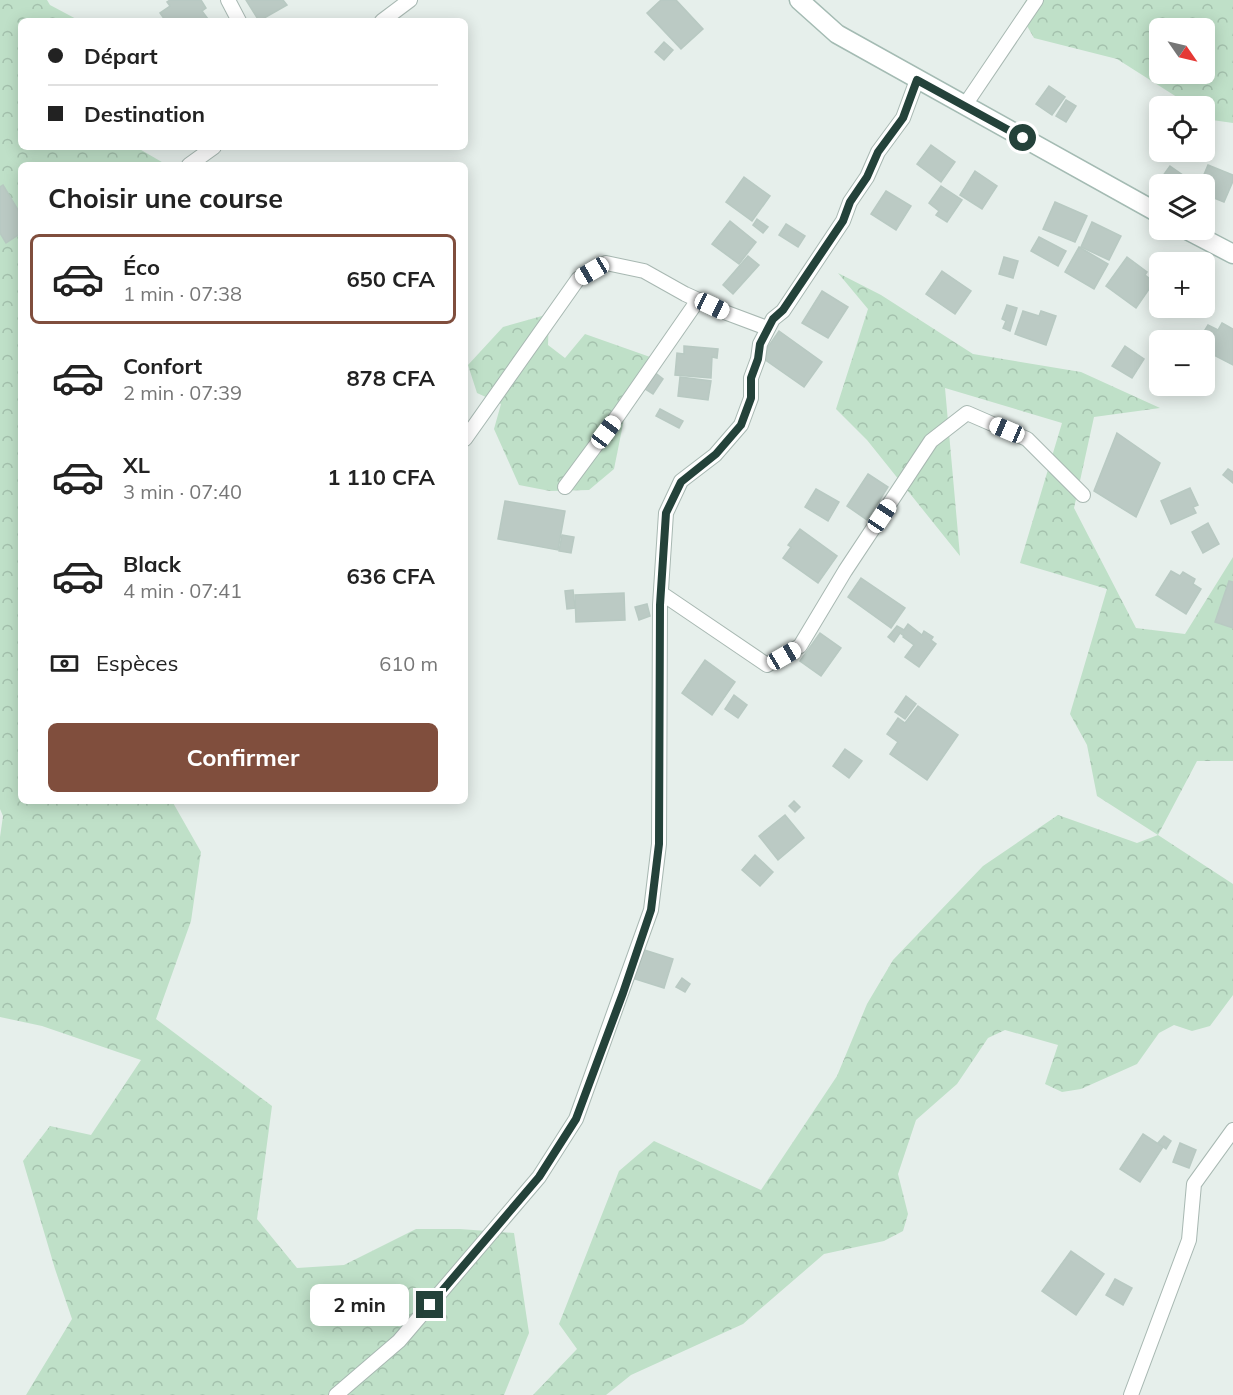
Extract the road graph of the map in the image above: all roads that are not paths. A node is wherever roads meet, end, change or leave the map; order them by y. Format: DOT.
graph roads {
  1 [pos="228,0"];
  2 [pos="799,0"];
  3 [pos="1036,0"];
  4 [pos="406,1"];
  5 [pos="237,18"];
  6 [pos="386,18"];
  7 [pos="917,80"];
  8 [pos="965,105"];
  9 [pos="210,150"];
  10 [pos="193,162"];
  11 [pos="1149,208"];
  12 [pos="1206,240"];
  13 [pos="1233,254"];
  14 [pos="698,300"];
  15 [pos="767,328"];
  16 [pos="468,435"];
  17 [pos="565,487"];
  18 [pos="1083,495"];
  19 [pos="661,593"];
  20 [pos="1233,1130"];
  21 [pos="336,1395"];
  22 [pos="1131,1395"];
  1 -- 5 [label="street"];
  2 -- 7 [label="main road"];
  3 -- 8 [label="street"];
  4 -- 6 [label="street"];
  7 -- 8 [label="main road"];
  7 -- 15 [label="street"];
  8 -- 11 [label="main road"];
  9 -- 10 [label="street"];
  12 -- 13 [label="main road"];
  14 -- 15 [label="street"];
  14 -- 16 [label="street"];
  14 -- 17 [label="street"];
  15 -- 19 [label="street"];
  18 -- 19 [label="street"];
  19 -- 21 [label="street"];
  20 -- 22 [label="street"];
}
